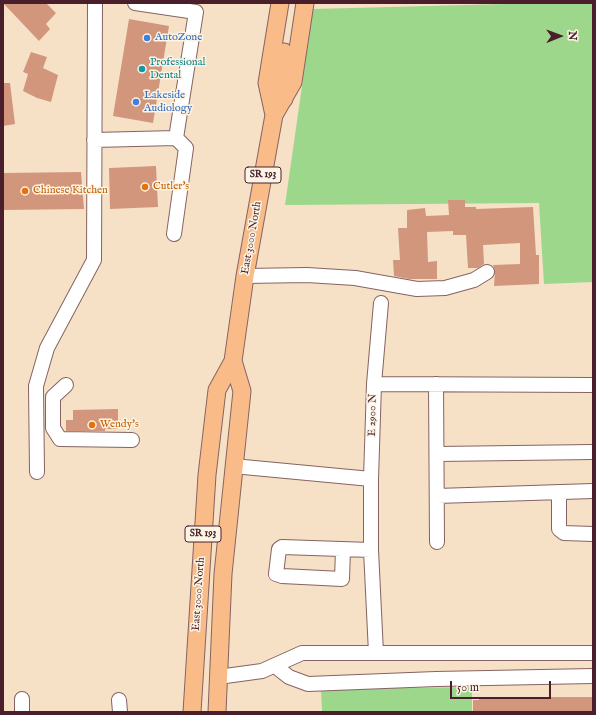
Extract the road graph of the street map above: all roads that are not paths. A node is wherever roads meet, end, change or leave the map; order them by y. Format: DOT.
graph roads {
  1 [pos="95,3"];
  2 [pos="135,3"];
  3 [pos="280,3"];
  4 [pos="292,3"];
  5 [pos="305,3"];
  6 [pos="197,7"];
  7 [pos="284,99"];
  8 [pos="274,115"];
  9 [pos="176,138"];
  10 [pos="94,140"];
  11 [pos="174,234"];
  12 [pos="487,272"];
  13 [pos="245,276"];
  14 [pos="381,303"];
  15 [pos="233,361"];
  16 [pos="374,384"];
  17 [pos="436,384"];
  18 [pos="66,385"];
  19 [pos="593,385"];
  20 [pos="132,440"];
  21 [pos="593,452"];
  22 [pos="437,454"];
  23 [pos="233,466"];
  24 [pos="37,472"];
  25 [pos="371,479"];
  26 [pos="593,491"];
  27 [pos="559,492"];
  28 [pos="437,496"];
  29 [pos="593,534"];
  30 [pos="437,542"];
  31 [pos="343,550"];
  32 [pos="371,550"];
  33 [pos="376,653"];
  34 [pos="593,653"];
  35 [pos="275,666"];
  36 [pos="218,676"];
  37 [pos="593,676"];
  38 [pos="192,712"];
  39 [pos="217,712"];
  1 -- 10 [label="street"];
  2 -- 6 [label="street"];
  3 -- 8 [label="main road, East 3000 North / SR 193"];
  4 -- 7 [label="main road"];
  5 -- 7 [label="main road, East 3000 North / SR 193"];
  6 -- 9 [label="street"];
  7 -- 8 [label="main road, East 3000 North / SR 193"];
  8 -- 13 [label="main road, East 3000 North / SR 193"];
  9 -- 10 [label="street"];
  9 -- 11 [label="street"];
  10 -- 24 [label="street"];
  12 -- 13 [label="street"];
  13 -- 15 [label="main road, East 3000 North / SR 193"];
  14 -- 16 [label="street"];
  15 -- 23 [label="main road, East 3000 North / SR 193"];
  15 -- 38 [label="main road, East 3000 North / SR 193"];
  16 -- 17 [label="street, E 2900 N"];
  16 -- 25 [label="street, E 2900 N"];
  17 -- 19 [label="street, E 2900 N"];
  17 -- 22 [label="street"];
  18 -- 20 [label="street"];
  21 -- 22 [label="street"];
  22 -- 28 [label="street"];
  23 -- 25 [label="street"];
  23 -- 36 [label="main road, East 3000 North / SR 193"];
  25 -- 32 [label="street, E 2900 N"];
  26 -- 27 [label="street"];
  27 -- 28 [label="street"];
  27 -- 29 [label="street"];
  28 -- 30 [label="street"];
  31 -- 31 [label="street"];
  31 -- 32 [label="street"];
  32 -- 33 [label="street, E 2900 N"];
  33 -- 34 [label="street"];
  33 -- 35 [label="street"];
  35 -- 36 [label="street"];
  35 -- 37 [label="street"];
  36 -- 39 [label="main road, East 3000 North / SR 193"];
}
